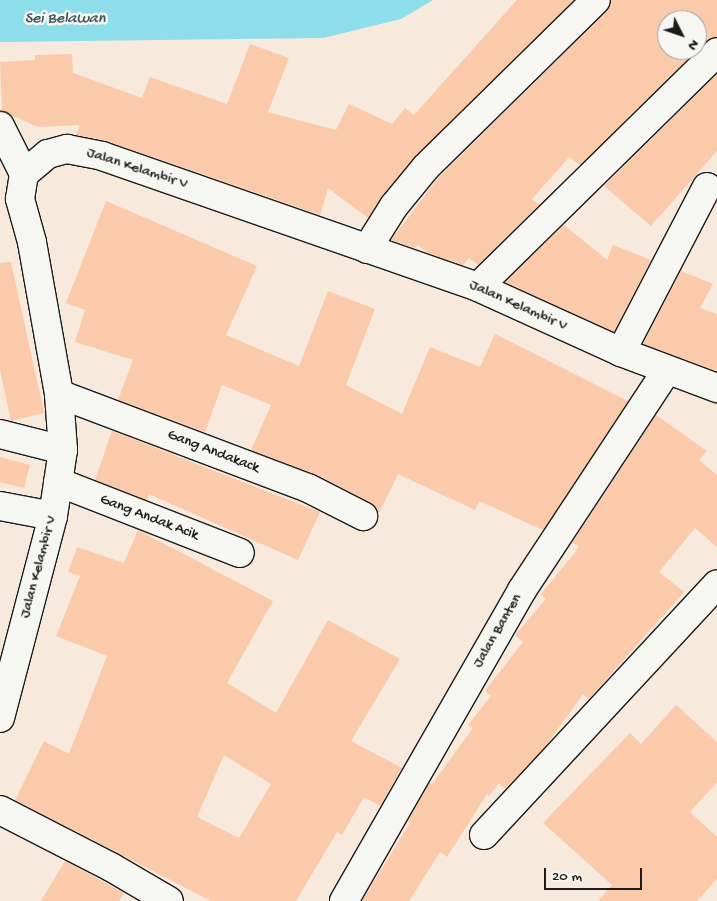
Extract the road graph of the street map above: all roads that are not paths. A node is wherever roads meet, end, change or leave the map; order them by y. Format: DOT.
graph roads {
  1 [pos="596,0"];
  2 [pos="717,52"];
  3 [pos="0,126"];
  4 [pos="24,174"];
  5 [pos="707,187"];
  6 [pos="367,248"];
  7 [pos="478,287"];
  8 [pos="621,352"];
  9 [pos="667,370"];
  10 [pos="717,388"];
  11 [pos="59,394"];
  12 [pos="0,434"];
  13 [pos="63,450"];
  14 [pos="58,482"];
  15 [pos="0,506"];
  16 [pos="53,516"];
  17 [pos="363,516"];
  18 [pos="240,553"];
  19 [pos="717,584"];
  20 [pos="0,718"];
  21 [pos="0,810"];
  22 [pos="484,835"];
  23 [pos="169,901"];
  24 [pos="344,901"];
  1 -- 6 [label="street"];
  2 -- 7 [label="street"];
  3 -- 4 [label="street"];
  4 -- 6 [label="street, Jalan Kelambir V"];
  4 -- 11 [label="street, Jalan Kelambir V"];
  5 -- 8 [label="street"];
  6 -- 7 [label="street, Jalan Kelambir V"];
  7 -- 8 [label="street, Jalan Kelambir V"];
  8 -- 9 [label="street, Jalan Kelambir V"];
  9 -- 10 [label="street, Jalan Kelambir V"];
  9 -- 24 [label="street, Jalan Banten"];
  11 -- 13 [label="street, Jalan Kelambir V"];
  11 -- 17 [label="street, Gang Andakack"];
  12 -- 13 [label="street"];
  13 -- 14 [label="street, Jalan Kelambir V"];
  14 -- 16 [label="street, Jalan Kelambir V"];
  14 -- 18 [label="street, Gang Andak Acik"];
  15 -- 16 [label="street"];
  16 -- 20 [label="street, Jalan Kelambir V"];
  19 -- 22 [label="street"];
  21 -- 23 [label="street"];
}
